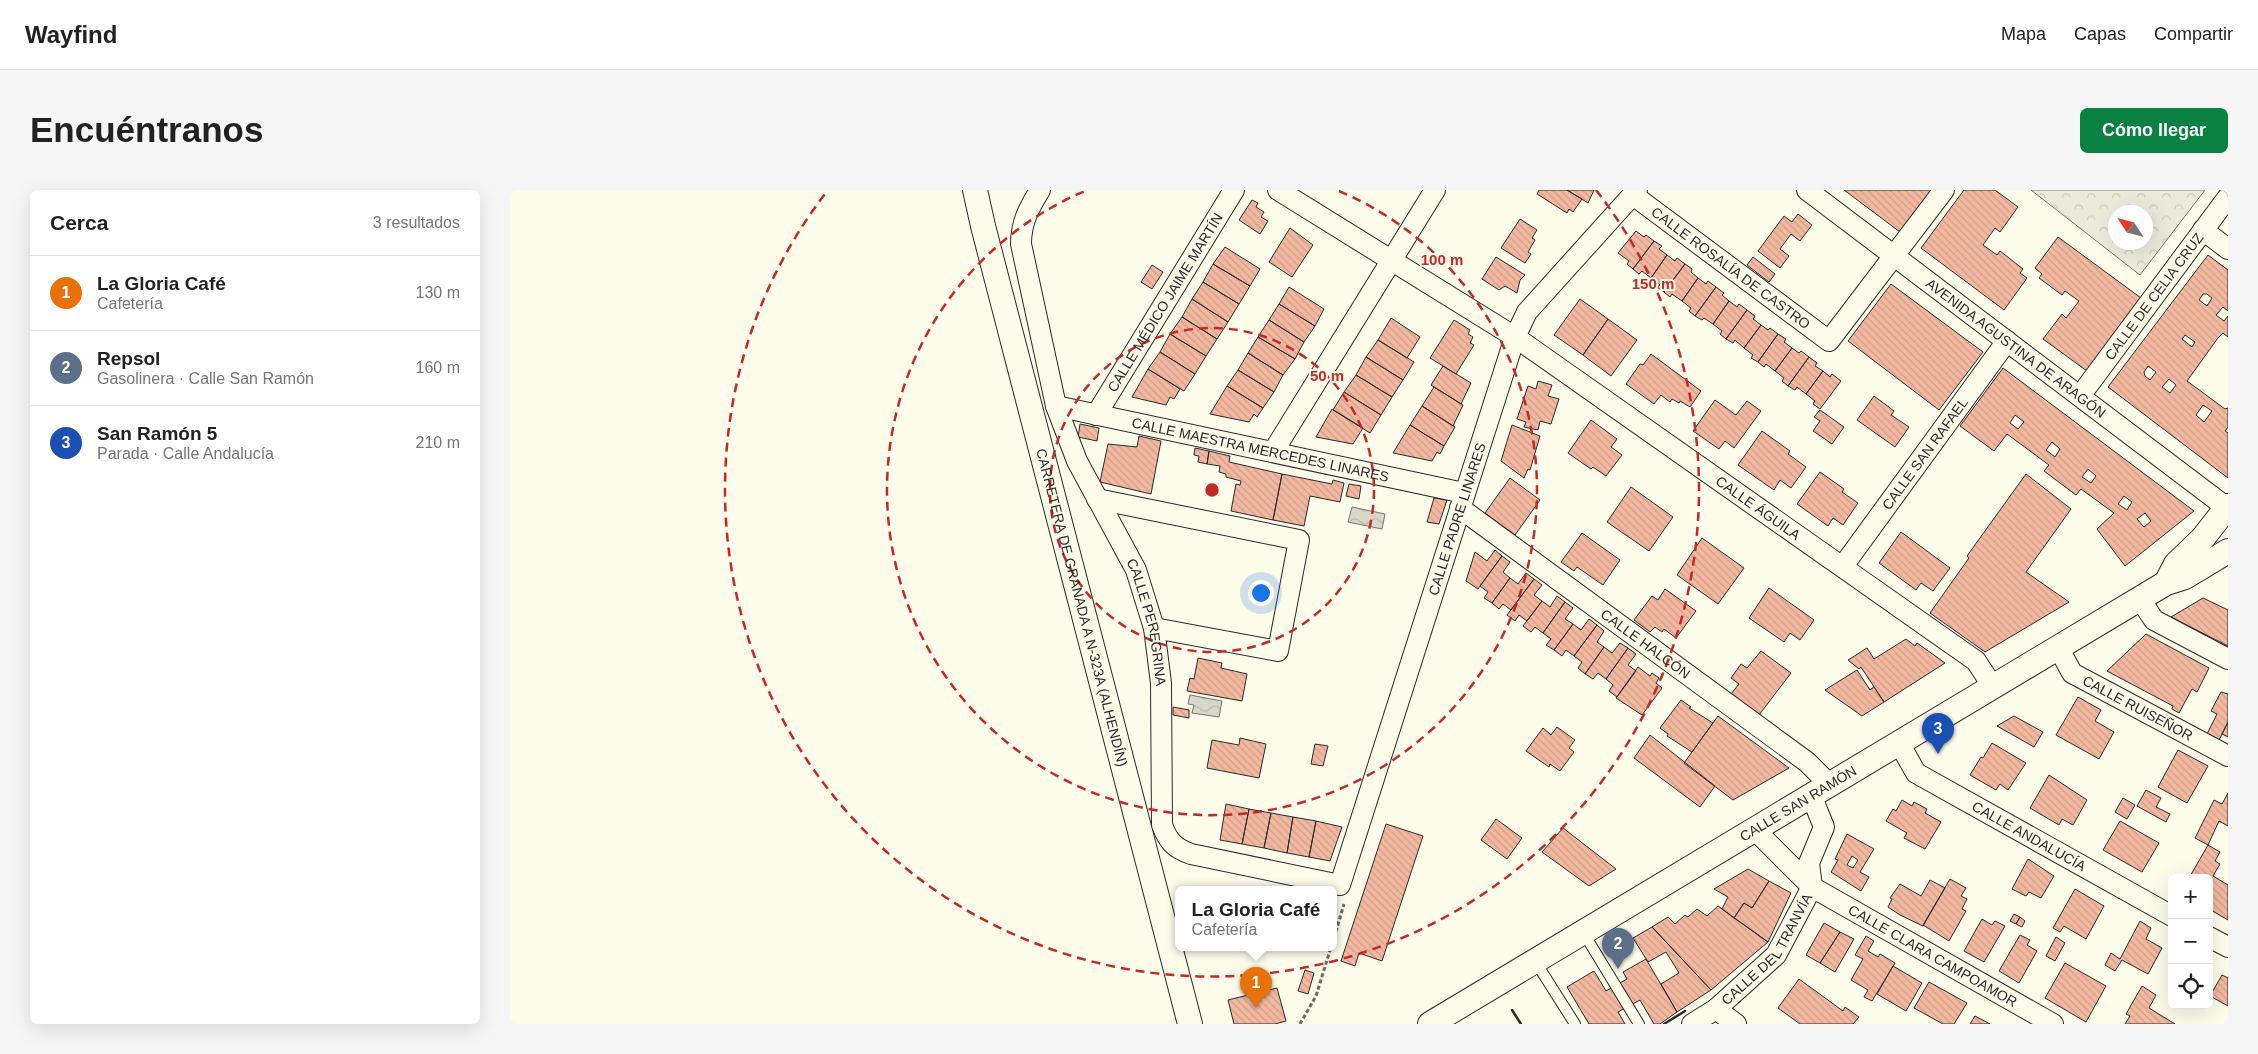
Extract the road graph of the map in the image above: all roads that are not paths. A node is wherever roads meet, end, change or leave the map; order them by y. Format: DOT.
graph roads {
  1 [pos="975,190"];
  2 [pos="1040,190"];
  3 [pos="1234,190"];
  4 [pos="1278,190"];
  5 [pos="1435,190"];
  6 [pos="1808,190"];
  7 [pos="1944,190"];
  8 [pos="1635,192"];
  9 [pos="2228,197"];
  10 [pos="2203,230"];
  11 [pos="2228,249"];
  12 [pos="1895,256"];
  13 [pos="1391,260"];
  14 [pos="1515,336"];
  15 [pos="2007,341"];
  16 [pos="2080,396"];
  17 [pos="1056,406"];
  18 [pos="1096,414"];
  19 [pos="1273,452"];
  20 [pos="1097,499"];
  21 [pos="1462,501"];
  22 [pos="2225,517"];
  23 [pos="2228,551"];
  24 [pos="1843,566"];
  25 [pos="2166,583"];
  26 [pos="2140,599"];
  27 [pos="1154,628"];
  28 [pos="2058,647"];
  29 [pos="2228,659"];
  30 [pos="1993,686"];
  31 [pos="1899,743"];
  32 [pos="2228,756"];
  33 [pos="1820,790"];
  34 [pos="1754,829"];
  35 [pos="1178,849"];
  36 [pos="1812,887"];
  37 [pos="2168,914"];
  38 [pos="1582,931"];
  39 [pos="2213,939"];
  40 [pos="2228,947"];
  41 [pos="1535,961"];
  42 [pos="1716,1009"];
  43 [pos="1190,1024"];
  44 [pos="1430,1024"];
  45 [pos="1575,1024"];
  46 [pos="1639,1024"];
  47 [pos="1692,1024"];
  48 [pos="1736,1024"];
  49 [pos="2053,1024"];
  1 -- 43 [label="street, CARRETERA DE GRANADA A N-323A (ALHENDÍN)"];
  2 -- 17 [label="street, CALLE PEREGRINA"];
  3 -- 18 [label="street, CALLE MÉDICO JAIME MARTÍN"];
  4 -- 13 [label="street, CALLE ÁGUILA"];
  5 -- 13 [label="street"];
  6 -- 12 [label="street, AVENIDA AGUSTINA DE ARAGÓN"];
  7 -- 12 [label="street"];
  8 -- 12 [label="street, CALLE ROSALÍA DE CASTRO"];
  8 -- 14 [label="street, CALLE PADRE LINARES"];
  9 -- 10 [label="street, CALLE DE CELIA CRUZ"];
  10 -- 11 [label="street"];
  10 -- 16 [label="street, CALLE DE CELIA CRUZ"];
  12 -- 15 [label="street, AVENIDA AGUSTINA DE ARAGÓN"];
  13 -- 14 [label="street, CALLE ÁGUILA"];
  13 -- 19 [label="street"];
  14 -- 21 [label="street, CALLE PADRE LINARES"];
  14 -- 24 [label="street, CALLE ÁGUILA"];
  15 -- 16 [label="street, AVENIDA AGUSTINA DE ARAGÓN"];
  15 -- 24 [label="street, CALLE SAN RAFAEL"];
  16 -- 22 [label="street, AVENIDA AGUSTINA DE ARAGÓN"];
  17 -- 18 [label="street, CALLE MAESTRA MERCEDES LINARES"];
  17 -- 20 [label="street, CALLE PEREGRINA"];
  18 -- 19 [label="street, CALLE MAESTRA MERCEDES LINARES"];
  19 -- 21 [label="street, CALLE MAESTRA MERCEDES LINARES"];
  20 -- 27 [label="street, CALLE PEREGRINA"];
  20 -- 27 [label="street"];
  21 -- 33 [label="street, CALLE HALCÓN"];
  21 -- 35 [label="street, CALLE PADRE LINARES"];
  22 -- 25 [label="street, CALLE SAN RAMÓN"];
  23 -- 25 [label="street, CALLE SAN RAMÓN"];
  24 -- 30 [label="street, CALLE ÁGUILA"];
  25 -- 26 [label="street, CALLE SAN RAMÓN"];
  26 -- 28 [label="street, CALLE SAN RAMÓN"];
  26 -- 29 [label="street"];
  27 -- 35 [label="street, CALLE PEREGRINA"];
  28 -- 30 [label="street, CALLE SAN RAMÓN"];
  28 -- 32 [label="street, CALLE RUISEÑOR"];
  30 -- 31 [label="street, CALLE SAN RAMÓN"];
  31 -- 33 [label="street, CALLE SAN RAMÓN"];
  31 -- 37 [label="street, CALLE ANDALUCÍA"];
  33 -- 34 [label="street, CALLE SAN RAMÓN"];
  33 -- 36 [label="street"];
  34 -- 36 [label="street, CALLE CLARA CAMPOAMOR"];
  34 -- 38 [label="street, CALLE SAN RAMÓN"];
  36 -- 42 [label="street, CALLE DEL TRANVÍA"];
  36 -- 49 [label="street, CALLE CLARA CAMPOAMOR"];
  38 -- 41 [label="street, CALLE SAN RAMÓN"];
  38 -- 46 [label="lane"];
  39 -- 40 [label="street"];
  41 -- 44 [label="street, CALLE SAN RAMÓN"];
  41 -- 45 [label="lane"];
  42 -- 47 [label="street, CALLE DEL TRANVÍA"];
  42 -- 48 [label="street"];
}
